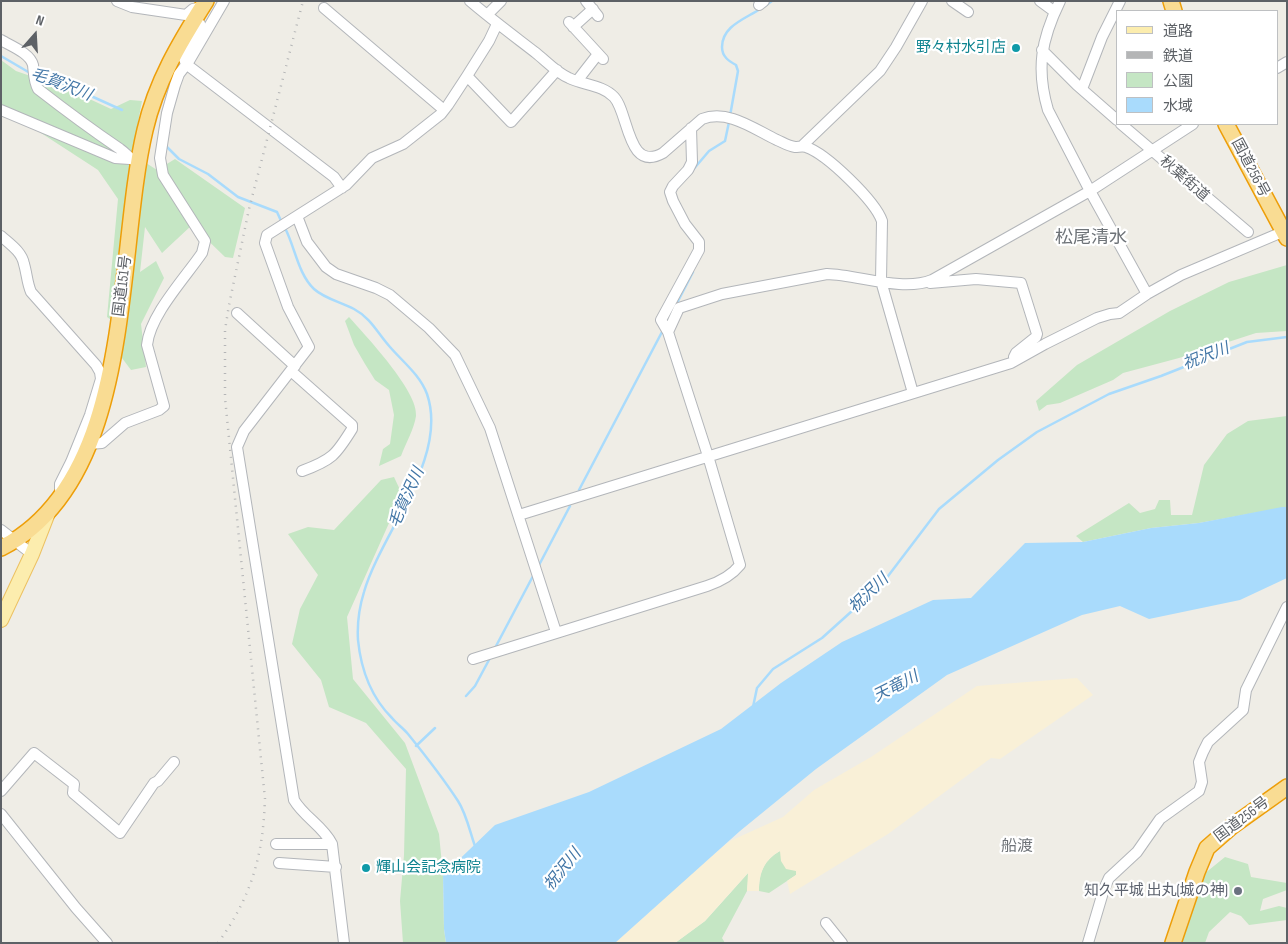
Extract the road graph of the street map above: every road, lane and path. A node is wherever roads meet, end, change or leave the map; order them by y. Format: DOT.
graph roads {
  1 [pos="117,1"];
  2 [pos="224,1"];
  3 [pos="470,1"];
  4 [pos="501,1"];
  5 [pos="922,1"];
  6 [pos="952,1"];
  7 [pos="1040,1"];
  8 [pos="1060,1"];
  9 [pos="1120,1"];
  10 [pos="324,8"];
  11 [pos="201,9"];
  12 [pos="593,9"];
  13 [pos="968,12"];
  14 [pos="1055,12"];
  15 [pos="487,15"];
  16 [pos="497,24"];
  17 [pos="1,40"];
  18 [pos="1042,50"];
  19 [pos="186,64"];
  20 [pos="557,70"];
  21 [pos="467,76"];
  22 [pos="577,81"];
  23 [pos="1082,89"];
  24 [pos="1,110"];
  25 [pos="444,110"];
  26 [pos="1116,119"];
  27 [pos="1122,125"];
  28 [pos="1191,125"];
  29 [pos="1227,125"];
  30 [pos="691,128"];
  31 [pos="802,146"];
  32 [pos="1152,151"];
  33 [pos="134,161"];
  34 [pos="342,188"];
  35 [pos="1090,191"];
  36 [pos="294,218"];
  37 [pos="1248,232"];
  38 [pos="1285,233"];
  39 [pos="1,236"];
  40 [pos="881,281"];
  41 [pos="924,283"];
  42 [pos="1146,294"];
  43 [pos="237,313"];
  44 [pos="665,328"];
  45 [pos="1011,363"];
  46 [pos="293,369"];
  47 [pos="914,393"];
  48 [pos="89,444"];
  49 [pos="708,456"];
  50 [pos="302,471"];
  51 [pos="62,495"];
  52 [pos="48,513"];
  53 [pos="519,515"];
  54 [pos="1,530"];
  55 [pos="8,544"];
  56 [pos="32,554"];
  57 [pos="1287,607"];
  58 [pos="1,620"];
  59 [pos="556,632"];
  60 [pos="472,659"];
  61 [pos="174,762"];
  62 [pos="1287,787"];
  63 [pos="1,791"];
  64 [pos="1,814"];
  65 [pos="276,844"];
  66 [pos="332,844"];
  67 [pos="279,863"];
  68 [pos="336,868"];
  69 [pos="826,923"];
  70 [pos="107,943"];
  71 [pos="344,943"];
  72 [pos="842,943"];
  73 [pos="1088,943"];
  74 [pos="1173,943"];
  1 -- 11 [label="street"];
  2 -- 19 [label="street"];
  3 -- 15 [label="street"];
  4 -- 15 [label="street"];
  5 -- 31 [label="street"];
  6 -- 13 [label="street"];
  7 -- 14 [label="street"];
  8 -- 14 [label="street"];
  9 -- 23 [label="street"];
  10 -- 25 [label="street"];
  11 -- 19 [label="street"];
  11 -- 33 [label="highway, 国道151号"];
  12 -- 22 [label="street"];
  14 -- 18 [label="street"];
  15 -- 16 [label="street"];
  16 -- 20 [label="street"];
  16 -- 21 [label="street"];
  17 -- 33 [label="street"];
  18 -- 23 [label="street"];
  18 -- 35 [label="street"];
  19 -- 34 [label="street"];
  19 -- 48 [label="street"];
  20 -- 21 [label="street"];
  20 -- 22 [label="street"];
  21 -- 25 [label="street"];
  22 -- 30 [label="street"];
  23 -- 26 [label="street"];
  24 -- 33 [label="street"];
  25 -- 34 [label="street"];
  27 -- 32 [label="street, 秋葉街道"];
  28 -- 32 [label="street"];
  29 -- 38 [label="highway, 国道256号"];
  30 -- 31 [label="street"];
  30 -- 44 [label="street"];
  31 -- 40 [label="street"];
  32 -- 35 [label="street"];
  32 -- 37 [label="street, 秋葉街道"];
  33 -- 48 [label="highway, 国道151号"];
  34 -- 36 [label="street"];
  35 -- 41 [label="street"];
  35 -- 42 [label="street"];
  36 -- 46 [label="street"];
  36 -- 53 [label="street"];
  38 -- 42 [label="street"];
  39 -- 51 [label="street"];
  40 -- 41 [label="street"];
  40 -- 44 [label="street"];
  40 -- 47 [label="street"];
  41 -- 45 [label="street"];
  42 -- 45 [label="street"];
  43 -- 46 [label="street"];
  44 -- 49 [label="street"];
  45 -- 47 [label="street"];
  46 -- 50 [label="street"];
  46 -- 66 [label="street"];
  47 -- 49 [label="street"];
  48 -- 51 [label="highway, 国道151号"];
  49 -- 53 [label="street"];
  49 -- 59 [label="street"];
  51 -- 52 [label="highway, 国道151号"];
  52 -- 55 [label="highway, 国道151号"];
  52 -- 56 [label="main road"];
  53 -- 59 [label="street"];
  54 -- 55 [label="street"];
  55 -- 56 [label="street"];
  56 -- 58 [label="main road"];
  57 -- 73 [label="street"];
  59 -- 60 [label="street"];
  61 -- 63 [label="street"];
  62 -- 74 [label="highway, 国道256号"];
  64 -- 70 [label="street"];
  65 -- 66 [label="street"];
  66 -- 68 [label="street"];
  67 -- 68 [label="street"];
  68 -- 71 [label="street"];
  69 -- 72 [label="street"];
}
